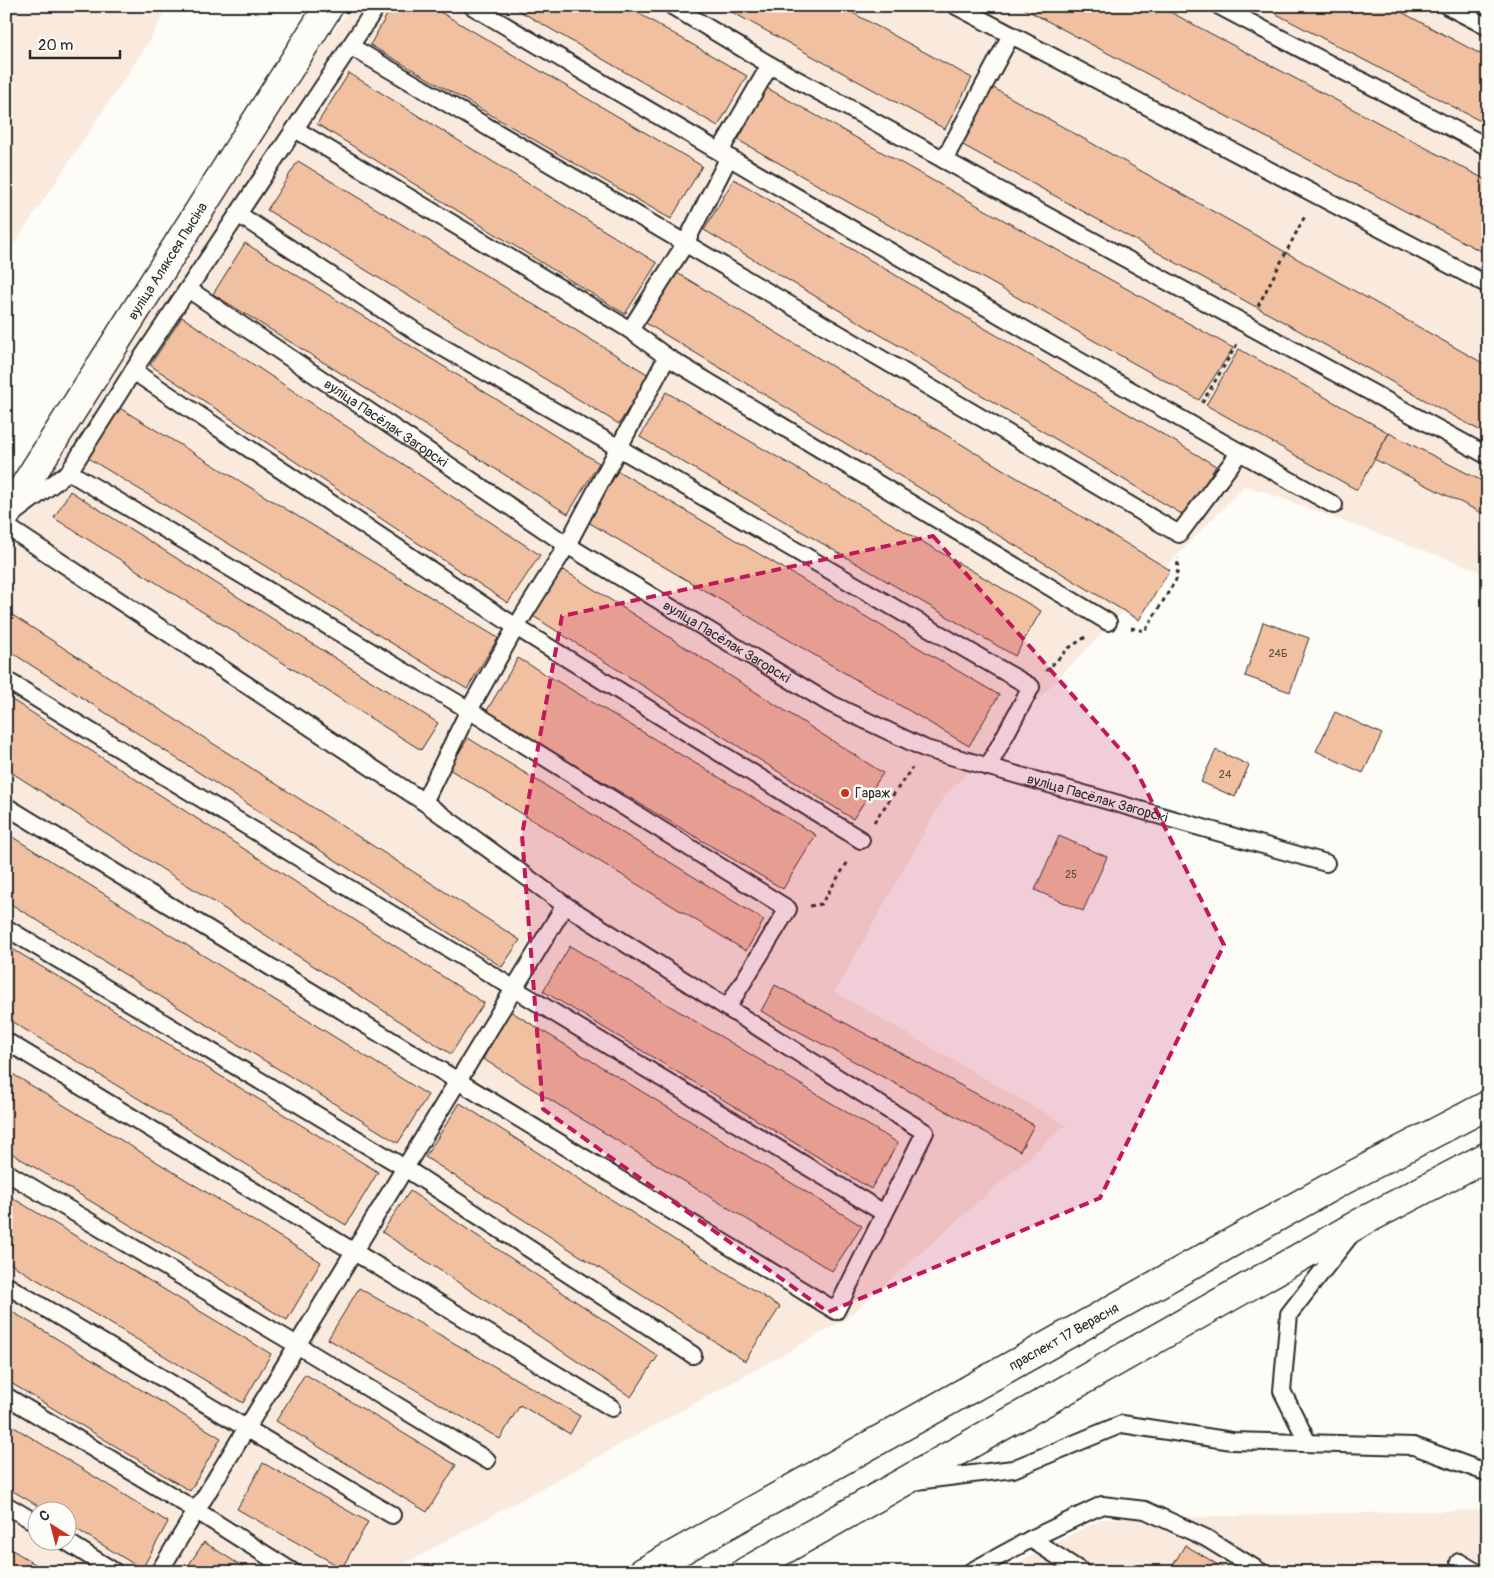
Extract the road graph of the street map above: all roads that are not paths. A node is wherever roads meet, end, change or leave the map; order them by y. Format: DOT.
graph roads {
  1 [pos="329,6"];
  2 [pos="377,6"];
  3 [pos="472,6"];
  4 [pos="672,6"];
  5 [pos="956,6"];
  6 [pos="1219,6"];
  7 [pos="1448,6"];
  8 [pos="1488,27"];
  9 [pos="1011,36"];
  10 [pos="350,46"];
  11 [pos="770,66"];
  12 [pos="294,129"];
  13 [pos="1488,147"];
  14 [pos="725,156"];
  15 [pos="944,160"];
  16 [pos="238,214"];
  17 [pos="685,244"];
  18 [pos="1488,285"];
  19 [pos="188,289"];
  20 [pos="630,330"];
  21 [pos="667,356"];
  22 [pos="133,371"];
  23 [pos="619,448"];
  24 [pos="1240,452"];
  25 [pos="1488,456"];
  26 [pos="69,472"];
  27 [pos="1334,505"];
  28 [pos="6,515"];
  29 [pos="6,519"];
  30 [pos="6,526"];
  31 [pos="566,544"];
  32 [pos="1108,622"];
  33 [pos="516,627"];
  34 [pos="6,680"];
  35 [pos="469,710"];
  36 [pos="988,767"];
  37 [pos="424,802"];
  38 [pos="6,806"];
  39 [pos="861,840"];
  40 [pos="1326,864"];
  41 [pos="565,905"];
  42 [pos="6,928"];
  43 [pos="515,988"];
  44 [pos="727,1008"];
  45 [pos="6,1041"];
  46 [pos="457,1082"];
  47 [pos="1488,1106"];
  48 [pos="1488,1156"];
  49 [pos="405,1168"];
  50 [pos="6,1172"];
  51 [pos="884,1213"];
  52 [pos="1360,1223"];
  53 [pos="354,1252"];
  54 [pos="6,1285"];
  55 [pos="297,1345"];
  56 [pos="693,1355"];
  57 [pos="6,1396"];
  58 [pos="612,1408"];
  59 [pos="247,1428"];
  60 [pos="1308,1443"];
  61 [pos="487,1460"];
  62 [pos="1488,1473"];
  63 [pos="902,1482"];
  64 [pos="6,1505"];
  65 [pos="197,1511"];
  66 [pos="392,1516"];
  67 [pos="28,1518"];
  68 [pos="1031,1539"];
  69 [pos="78,1549"];
  70 [pos="1460,1562"];
  71 [pos="115,1572"];
  72 [pos="159,1572"];
  73 [pos="293,1572"];
  74 [pos="643,1572"];
  75 [pos="745,1572"];
  76 [pos="970,1572"];
  77 [pos="1082,1572"];
  78 [pos="1261,1572"];
  79 [pos="1476,1572"];
  1 -- 28 [label="main road, вуліца Аляксея Пысіна"];
  2 -- 10 [label="lane"];
  3 -- 14 [label="lane"];
  4 -- 11 [label="lane"];
  5 -- 9 [label="lane"];
  6 -- 13 [label="lane"];
  7 -- 8 [label="lane"];
  9 -- 15 [label="lane"];
  9 -- 18 [label="lane"];
  10 -- 12 [label="lane"];
  10 -- 17 [label="lane"];
  11 -- 14 [label="lane"];
  11 -- 15 [label="lane"];
  12 -- 16 [label="lane"];
  12 -- 20 [label="lane"];
  14 -- 17 [label="lane"];
  14 -- 24 [label="lane"];
  15 -- 25 [label="lane"];
  16 -- 19 [label="lane"];
  16 -- 23 [label="lane"];
  17 -- 20 [label="lane"];
  17 -- 24 [label="lane"];
  19 -- 22 [label="lane"];
  19 -- 31 [label="lane, вуліца Пасёлак Загорскі"];
  20 -- 21 [label="lane"];
  21 -- 23 [label="lane"];
  21 -- 32 [label="lane"];
  22 -- 26 [label="lane"];
  22 -- 33 [label="lane"];
  23 -- 31 [label="lane"];
  23 -- 36 [label="lane"];
  24 -- 27 [label="lane"];
  26 -- 29 [label="lane"];
  26 -- 35 [label="lane"];
  30 -- 37 [label="lane"];
  31 -- 33 [label="lane"];
  31 -- 36 [label="lane, вуліца Пасёлак Загорскі"];
  33 -- 35 [label="lane"];
  33 -- 39 [label="lane"];
  34 -- 43 [label="lane"];
  35 -- 37 [label="lane"];
  35 -- 44 [label="lane"];
  36 -- 40 [label="lane, вуліца Пасёлак Загорскі"];
  37 -- 41 [label="lane"];
  38 -- 46 [label="lane"];
  41 -- 43 [label="lane"];
  41 -- 44 [label="lane"];
  42 -- 49 [label="lane"];
  43 -- 46 [label="lane"];
  43 -- 51 [label="lane"];
  44 -- 51 [label="lane"];
  45 -- 53 [label="lane"];
  46 -- 49 [label="lane"];
  46 -- 51 [label="lane"];
  47 -- 74 [label="main road, праспект 17 Верасня"];
  48 -- 52 [label="main road"];
  49 -- 53 [label="lane"];
  49 -- 56 [label="lane"];
  50 -- 55 [label="lane"];
  52 -- 60 [label="lane"];
  52 -- 63 [label="main road"];
  53 -- 55 [label="lane"];
  53 -- 58 [label="lane"];
  54 -- 59 [label="lane"];
  55 -- 59 [label="lane"];
  55 -- 61 [label="lane"];
  57 -- 65 [label="lane"];
  59 -- 65 [label="lane"];
  59 -- 66 [label="lane"];
  60 -- 62 [label="lane"];
  60 -- 63 [label="lane"];
  63 -- 75 [label="main road"];
  64 -- 67 [label="lane"];
  65 -- 72 [label="lane"];
  65 -- 73 [label="lane"];
  68 -- 76 [label="lane"];
  68 -- 77 [label="lane"];
  68 -- 78 [label="lane"];
  69 -- 71 [label="lane"];
  70 -- 79 [label="lane"];
}
